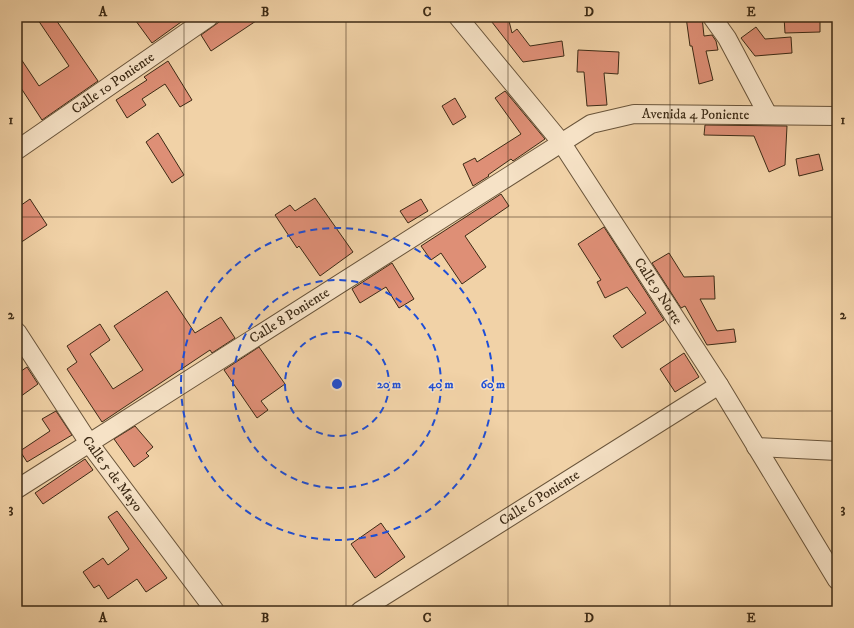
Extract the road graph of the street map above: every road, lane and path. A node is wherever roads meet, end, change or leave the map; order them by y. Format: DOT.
graph roads {
  1 [pos="209,17"];
  2 [pos="458,17"];
  3 [pos="712,17"];
  4 [pos="768,116"];
  5 [pos="837,116"];
  6 [pos="561,142"];
  7 [pos="17,150"];
  8 [pos="17,332"];
  9 [pos="719,385"];
  10 [pos="89,443"];
  11 [pos="756,447"];
  12 [pos="837,451"];
  13 [pos="17,489"];
  14 [pos="837,580"];
  15 [pos="215,611"];
  16 [pos="360,611"];
  1 -- 7 [label="street, Calle 10 Poniente"];
  2 -- 6 [label="street, Calle 9 Norte"];
  3 -- 4 [label="street"];
  4 -- 5 [label="street, Avenida 4 Poniente"];
  4 -- 6 [label="street, Avenida 4 Poniente"];
  6 -- 9 [label="street, Calle 9 Norte"];
  6 -- 10 [label="street, Calle 8 Poniente"];
  8 -- 10 [label="street, Calle 5 de Mayo"];
  9 -- 11 [label="street, Calle 9 Norte"];
  9 -- 16 [label="street, Calle 6 Poniente"];
  10 -- 13 [label="street, Calle 8 Poniente"];
  10 -- 15 [label="street, Calle 5 de Mayo"];
  11 -- 12 [label="street"];
  11 -- 14 [label="street, Calle 9 Norte"];
}
